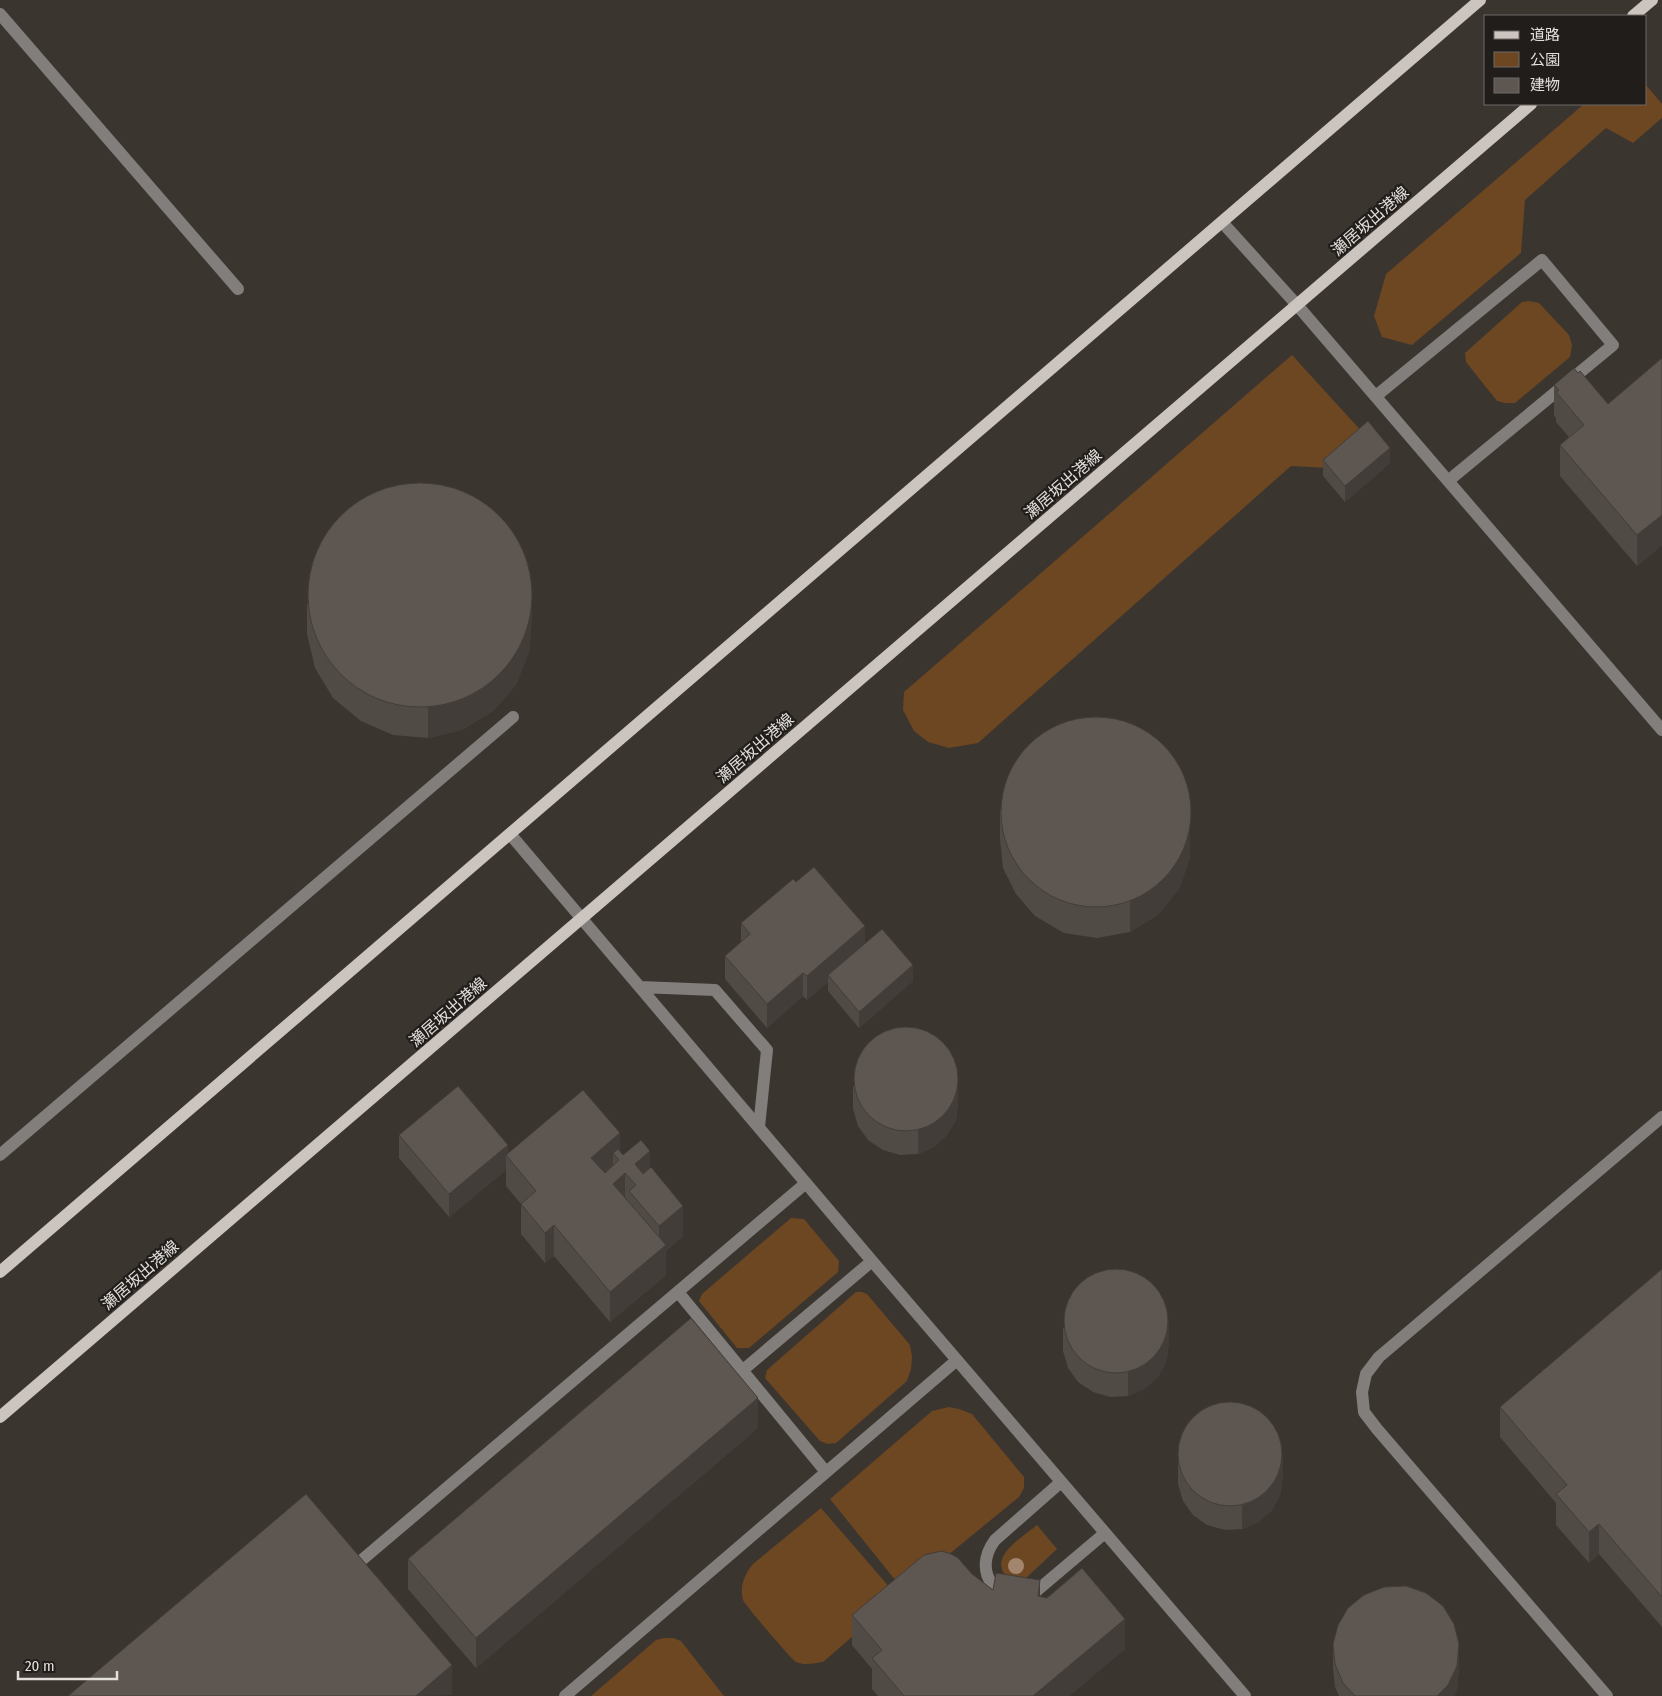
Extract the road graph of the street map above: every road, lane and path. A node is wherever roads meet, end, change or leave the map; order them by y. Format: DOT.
graph roads {
  1 [pos="1480,0"];
  2 [pos="1652,0"];
  3 [pos="0,14"];
  4 [pos="1634,15"];
  5 [pos="1530,105"];
  6 [pos="1222,222"];
  7 [pos="238,289"];
  8 [pos="1297,304"];
  9 [pos="1376,396"];
  10 [pos="1448,481"];
  11 [pos="513,716"];
  12 [pos="1662,730"];
  13 [pos="510,834"];
  14 [pos="582,918"];
  15 [pos="640,987"];
  16 [pos="1662,1117"];
  17 [pos="759,1127"];
  18 [pos="0,1155"];
  19 [pos="806,1183"];
  20 [pos="872,1261"];
  21 [pos="0,1272"];
  22 [pos="678,1292"];
  23 [pos="957,1360"];
  24 [pos="743,1370"];
  25 [pos="0,1416"];
  26 [pos="826,1472"];
  27 [pos="1061,1482"];
  28 [pos="1105,1533"];
  29 [pos="363,1559"];
  30 [pos="565,1696"];
  31 [pos="1245,1696"];
  32 [pos="1607,1696"];
  1 -- 6 [label="main road"];
  2 -- 4 [label="main road"];
  3 -- 7 [label="lane"];
  5 -- 8 [label="main road, 瀬居坂出港線"];
  6 -- 8 [label="lane"];
  6 -- 13 [label="main road"];
  8 -- 9 [label="lane"];
  8 -- 14 [label="main road, 瀬居坂出港線"];
  9 -- 10 [label="lane"];
  9 -- 10 [label="lane"];
  10 -- 12 [label="lane"];
  11 -- 18 [label="lane"];
  13 -- 14 [label="lane"];
  13 -- 21 [label="main road"];
  14 -- 15 [label="lane"];
  14 -- 25 [label="main road, 瀬居坂出港線"];
  15 -- 17 [label="lane"];
  15 -- 17 [label="lane"];
  16 -- 32 [label="lane"];
  17 -- 19 [label="lane"];
  19 -- 20 [label="lane"];
  19 -- 22 [label="lane"];
  20 -- 23 [label="lane"];
  20 -- 24 [label="lane"];
  22 -- 24 [label="lane"];
  22 -- 29 [label="lane"];
  23 -- 26 [label="lane"];
  23 -- 27 [label="lane"];
  24 -- 26 [label="lane"];
  26 -- 30 [label="lane"];
  27 -- 28 [label="lane"];
  27 -- 28 [label="lane"];
  28 -- 31 [label="lane"];
}
